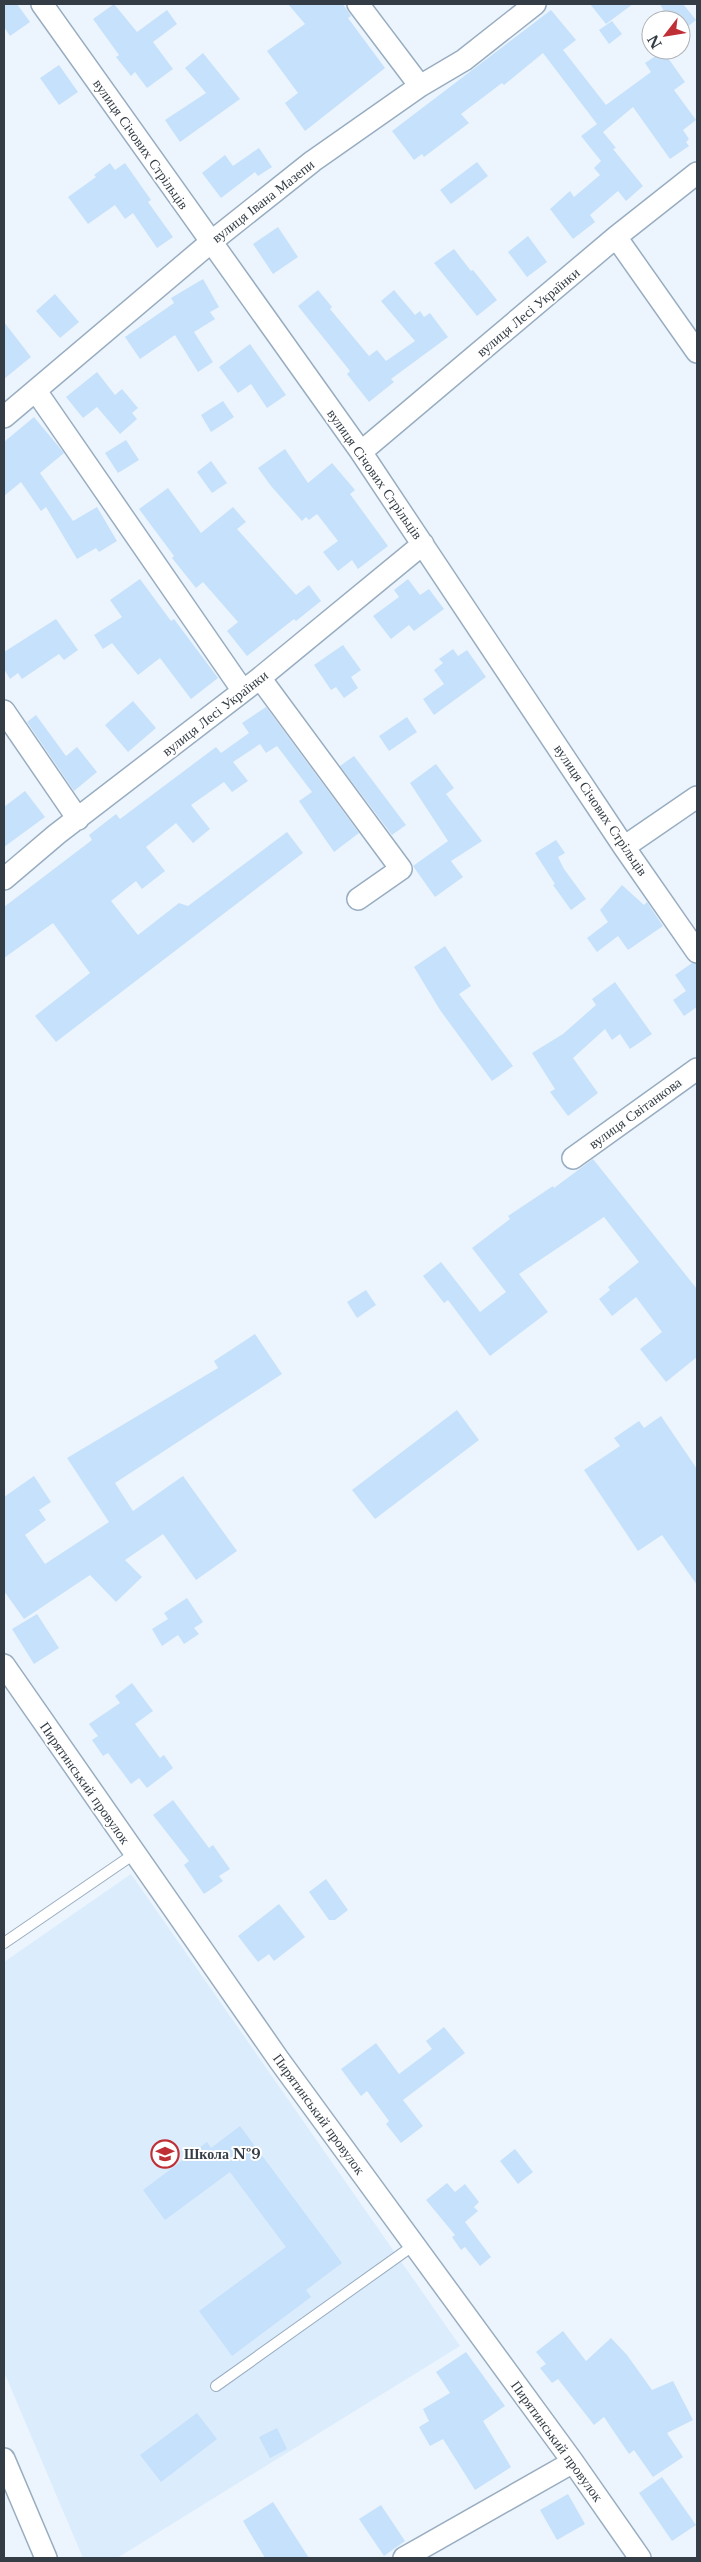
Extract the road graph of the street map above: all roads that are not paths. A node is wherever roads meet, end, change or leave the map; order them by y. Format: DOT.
graph roads {
  1 [pos="42,4"];
  2 [pos="358,4"];
  3 [pos="535,4"];
  4 [pos="420,86"];
  5 [pos="697,173"];
  6 [pos="616,238"];
  7 [pos="211,242"];
  8 [pos="697,352"];
  9 [pos="36,391"];
  10 [pos="4,417"];
  11 [pos="361,452"];
  12 [pos="423,544"];
  13 [pos="260,678"];
  14 [pos="243,691"];
  15 [pos="4,711"];
  16 [pos="697,797"];
  17 [pos="78,819"];
  18 [pos="624,847"];
  19 [pos="4,879"];
  20 [pos="358,899"];
  21 [pos="697,952"];
  22 [pos="697,1069"];
  23 [pos="573,1158"];
  24 [pos="4,1665"];
  25 [pos="12,1694"];
  26 [pos="134,1854"];
  27 [pos="4,1943"];
  28 [pos="414,2245"];
  29 [pos="216,2386"];
  30 [pos="4,2460"];
  31 [pos="573,2462"];
  32 [pos="46,2558"];
  33 [pos="404,2558"];
  34 [pos="640,2558"];
  1 -- 7 [label="street, вулиця Січових Стрільців"];
  2 -- 4 [label="street"];
  3 -- 4 [label="street, вулиця Івана Мазепи"];
  4 -- 7 [label="street, вулиця Івана Мазепи"];
  5 -- 6 [label="street, вулиця Лесі Українки"];
  6 -- 8 [label="street"];
  6 -- 11 [label="street, вулиця Лесі Українки"];
  7 -- 9 [label="street, вулиця Івана Мазепи"];
  7 -- 11 [label="street, вулиця Січових Стрільців"];
  9 -- 10 [label="street, вулиця Івана Мазепи"];
  9 -- 14 [label="street"];
  11 -- 12 [label="street, вулиця Січових Стрільців"];
  12 -- 13 [label="street, вулиця Лесі Українки"];
  12 -- 18 [label="street, вулиця Січових Стрільців"];
  13 -- 14 [label="street, вулиця Лесі Українки"];
  13 -- 20 [label="street"];
  14 -- 17 [label="street, вулиця Лесі Українки"];
  15 -- 17 [label="street"];
  16 -- 18 [label="street"];
  17 -- 19 [label="street, вулиця Лесі Українки"];
  18 -- 21 [label="street, вулиця Січових Стрільців"];
  22 -- 23 [label="street, вулиця Світанкова"];
  24 -- 25 [label="street, Пирятинський провулок"];
  25 -- 26 [label="street, Пирятинський провулок"];
  26 -- 27 [label="lane"];
  26 -- 28 [label="street, Пирятинський провулок"];
  28 -- 29 [label="lane"];
  28 -- 31 [label="street, Пирятинський провулок"];
  30 -- 32 [label="street"];
  31 -- 33 [label="street"];
  31 -- 34 [label="street, Пирятинський провулок"];
}
